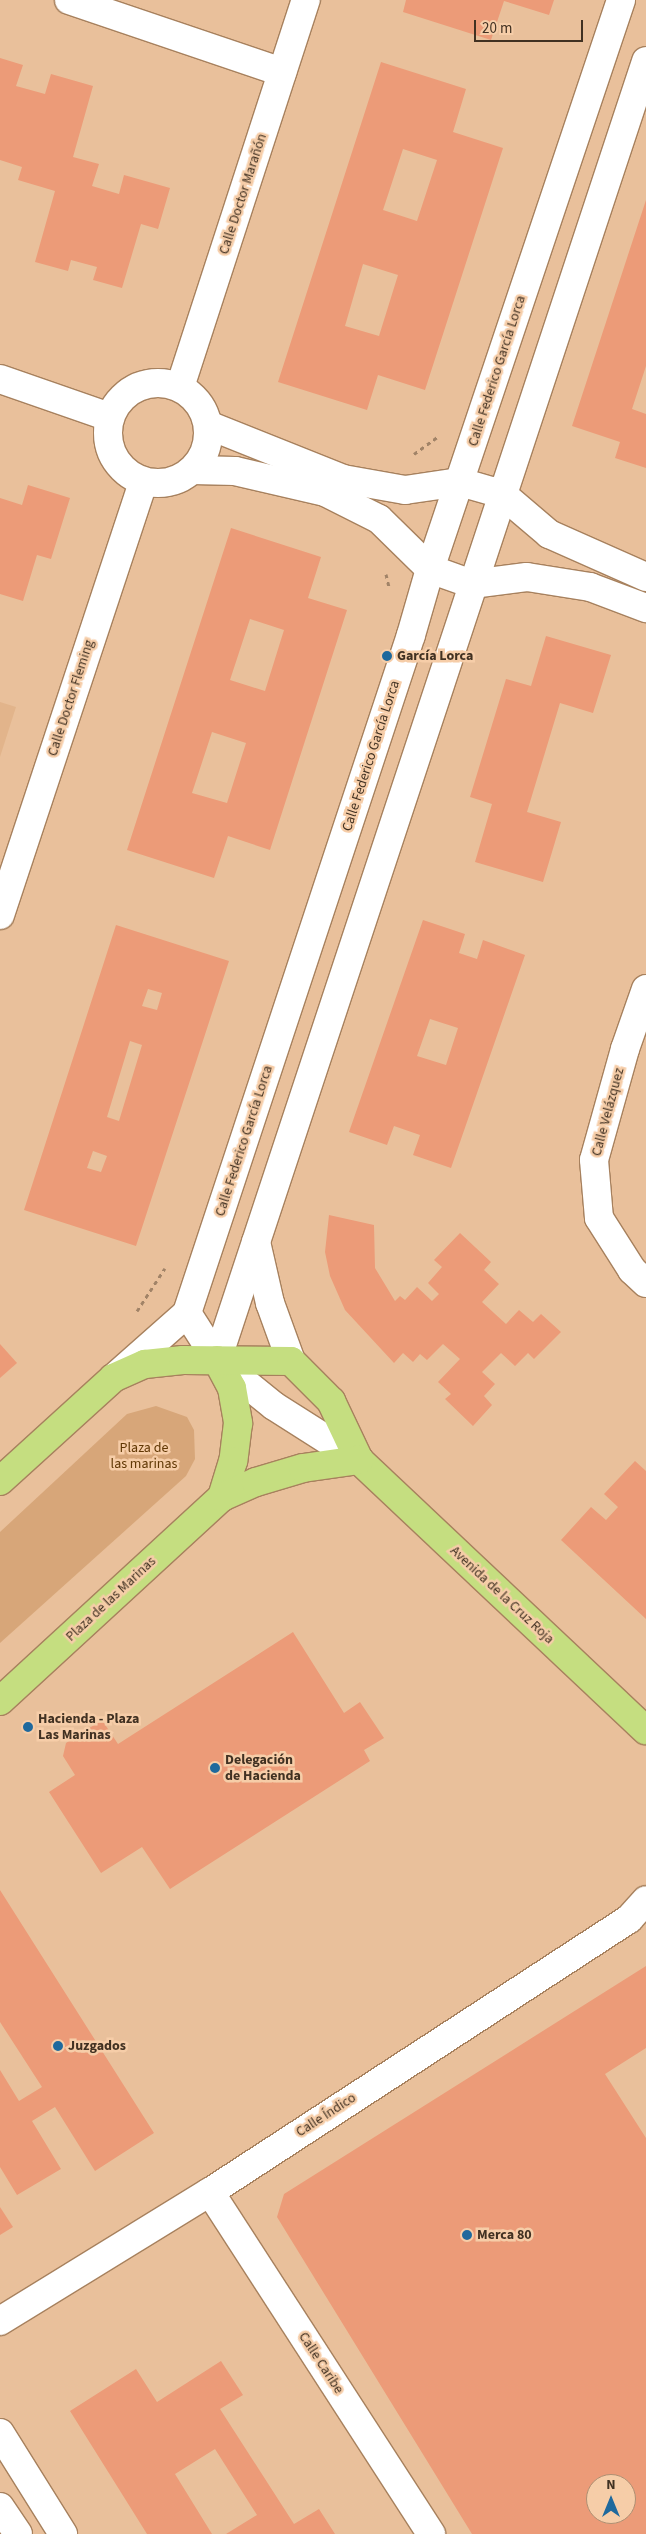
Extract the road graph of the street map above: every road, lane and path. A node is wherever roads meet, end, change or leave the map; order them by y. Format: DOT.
graph roads {
  1 [pos="69,0"];
  2 [pos="306,0"];
  3 [pos="621,0"];
  4 [pos="646,61"];
  5 [pos="282,72"];
  6 [pos="0,379"];
  7 [pos="180,388"];
  8 [pos="109,417"];
  9 [pos="208,425"];
  10 [pos="442,433"];
  11 [pos="412,455"];
  12 [pos="193,470"];
  13 [pos="143,482"];
  14 [pos="460,482"];
  15 [pos="502,494"];
  16 [pos="430,569"];
  17 [pos="385,570"];
  18 [pos="646,577"];
  19 [pos="472,584"];
  20 [pos="390,596"];
  21 [pos="646,608"];
  22 [pos="0,915"];
  23 [pos="646,988"];
  24 [pos="256,1240"];
  25 [pos="167,1265"];
  26 [pos="646,1283"];
  27 [pos="187,1313"];
  28 [pos="136,1314"];
  29 [pos="217,1360"];
  30 [pos="291,1361"];
  31 [pos="114,1378"];
  32 [pos="358,1460"];
  33 [pos="0,1481"];
  34 [pos="222,1497"];
  35 [pos="0,1701"];
  36 [pos="646,1730"];
  37 [pos="646,1900"];
  38 [pos="210,2192"];
  39 [pos="0,2320"];
  40 [pos="0,2433"];
  41 [pos="0,2507"];
  42 [pos="18,2534"];
  43 [pos="63,2534"];
  44 [pos="431,2534"];
  1 -- 5 [label="street"];
  2 -- 5 [label="street, Calle Doctor Marañón"];
  3 -- 14 [label="street, Calle Federico García Lorca"];
  4 -- 15 [label="street"];
  5 -- 7 [label="street, Calle Doctor Marañón"];
  6 -- 8 [label="street"];
  7 -- 8 [label="street"];
  7 -- 9 [label="street"];
  8 -- 13 [label="street"];
  9 -- 12 [label="street"];
  9 -- 14 [label="street"];
  10 -- 11 [label="path"];
  12 -- 13 [label="street"];
  12 -- 16 [label="street"];
  13 -- 22 [label="street, Calle Doctor Fleming"];
  14 -- 15 [label="street"];
  14 -- 16 [label="street, Calle Federico García Lorca"];
  15 -- 18 [label="street"];
  15 -- 19 [label="street"];
  16 -- 19 [label="street"];
  16 -- 27 [label="street, Calle Federico García Lorca"];
  17 -- 20 [label="path"];
  19 -- 21 [label="street"];
  19 -- 24 [label="street"];
  23 -- 26 [label="street, Calle Velázquez"];
  24 -- 29 [label="street"];
  24 -- 30 [label="street"];
  25 -- 28 [label="path"];
  27 -- 29 [label="street"];
  27 -- 31 [label="street"];
  29 -- 30 [label="main road"];
  29 -- 31 [label="main road"];
  29 -- 32 [label="street"];
  29 -- 34 [label="main road"];
  30 -- 32 [label="main road"];
  31 -- 33 [label="main road"];
  32 -- 34 [label="main road, Plaza de las Marinas"];
  32 -- 36 [label="main road, Avenida de la Cruz Roja"];
  34 -- 35 [label="main road, Plaza de las Marinas"];
  37 -- 38 [label="street, Calle Índico"];
  38 -- 39 [label="street, Calle Índico"];
  38 -- 44 [label="street, Calle Caribe"];
  40 -- 43 [label="street"];
  41 -- 42 [label="street"];
}
